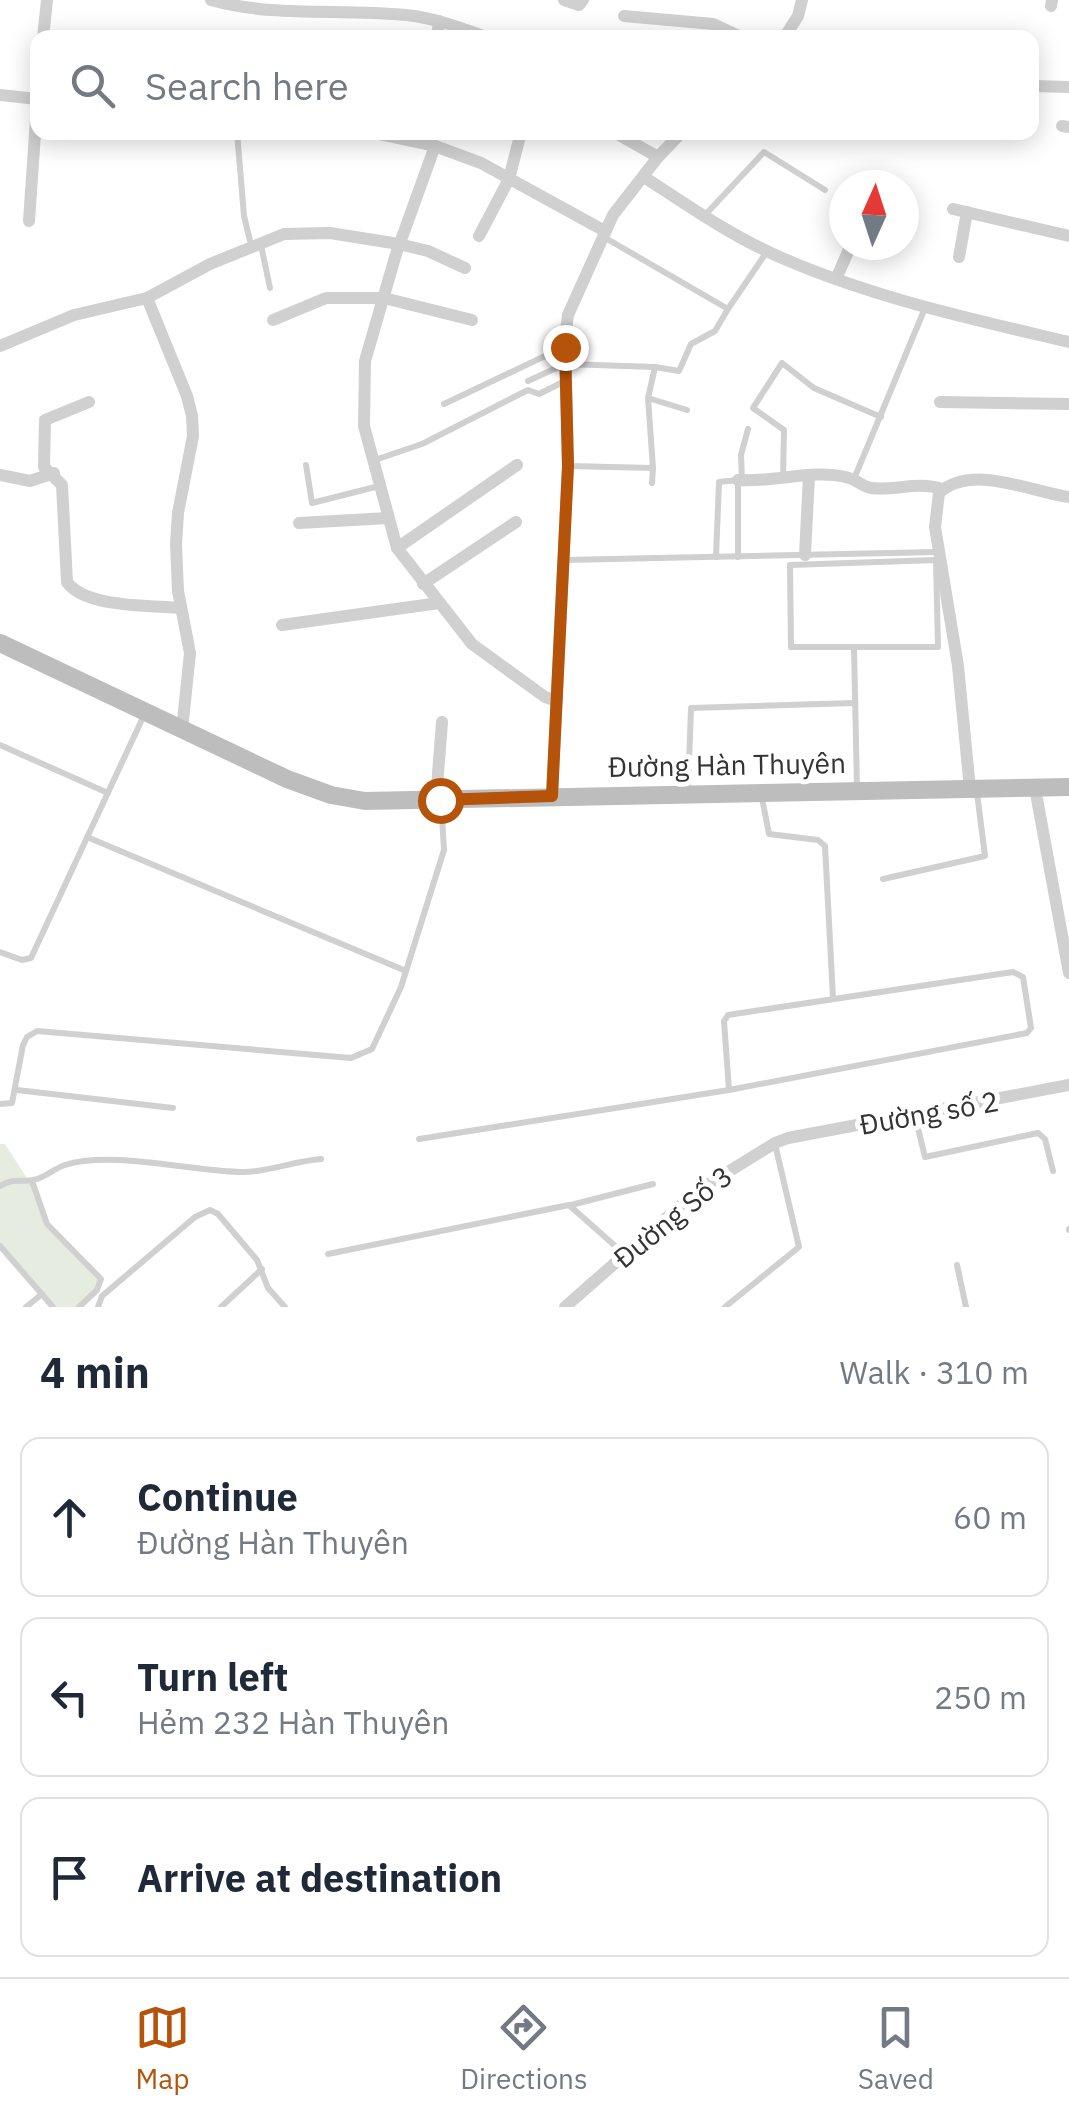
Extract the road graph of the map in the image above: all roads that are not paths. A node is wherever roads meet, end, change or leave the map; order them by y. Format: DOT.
graph roads {
  1 [pos="47,0"];
  2 [pos="211,0"];
  3 [pos="564,0"];
  4 [pos="583,0"];
  5 [pos="626,0"];
  6 [pos="802,0"];
  7 [pos="272,6"];
  8 [pos="624,16"];
  9 [pos="439,22"];
  10 [pos="44,30"];
  11 [pos="438,30"];
  12 [pos="464,30"];
  13 [pos="726,30"];
  14 [pos="789,30"];
  15 [pos="1039,86"];
  16 [pos="1069,87"];
  17 [pos="0,95"];
  18 [pos="30,98"];
  19 [pos="34,140"];
  20 [pos="238,140"];
  21 [pos="424,140"];
  22 [pos="520,140"];
  23 [pos="628,140"];
  24 [pos="674,140"];
  25 [pos="435,146"];
  26 [pos="658,157"];
  27 [pos="644,177"];
  28 [pos="509,179"];
  29 [pos="824,190"];
  30 [pos="704,216"];
  31 [pos="29,221"];
  32 [pos="602,233"];
  33 [pos="479,236"];
  34 [pos="1069,236"];
  35 [pos="399,244"];
  36 [pos="256,245"];
  37 [pos="768,251"];
  38 [pos="959,257"];
  39 [pos="845,260"];
  40 [pos="466,268"];
  41 [pos="836,279"];
  42 [pos="270,288"];
  43 [pos="147,298"];
  44 [pos="384,298"];
  45 [pos="925,307"];
  46 [pos="728,308"];
  47 [pos="273,320"];
  48 [pos="472,320"];
  49 [pos="1068,339"];
  50 [pos="0,346"];
  51 [pos="565,347"];
  52 [pos="565,364"];
  53 [pos="655,367"];
  54 [pos="566,380"];
  55 [pos="528,381"];
  56 [pos="648,398"];
  57 [pos="89,402"];
  58 [pos="940,402"];
  59 [pos="444,404"];
  60 [pos="1069,404"];
  61 [pos="688,410"];
  62 [pos="882,416"];
  63 [pos="748,430"];
  64 [pos="372,461"];
  65 [pos="517,465"];
  66 [pos="306,466"];
  67 [pos="568,466"];
  68 [pos="653,468"];
  69 [pos="54,474"];
  70 [pos="0,476"];
  71 [pos="809,476"];
  72 [pos="854,479"];
  73 [pos="782,480"];
  74 [pos="740,481"];
  75 [pos="652,483"];
  76 [pos="380,486"];
  77 [pos="942,489"];
  78 [pos="1069,496"];
  79 [pos="388,518"];
  80 [pos="516,522"];
  81 [pos="299,523"];
  82 [pos="397,548"];
  83 [pos="938,552"];
  84 [pos="806,555"];
  85 [pos="738,556"];
  86 [pos="716,557"];
  87 [pos="564,560"];
  88 [pos="423,584"];
  89 [pos="439,603"];
  90 [pos="181,608"];
  91 [pos="282,624"];
  92 [pos="0,643"];
  93 [pos="854,647"];
  94 [pos="557,701"];
  95 [pos="855,703"];
  96 [pos="145,713"];
  97 [pos="442,722"];
  98 [pos="182,730"];
  99 [pos="0,745"];
  100 [pos="1069,787"];
  101 [pos="1035,788"];
  102 [pos="973,789"];
  103 [pos="857,791"];
  104 [pos="761,792"];
  105 [pos="108,793"];
  106 [pos="688,793"];
  107 [pos="552,796"];
  108 [pos="438,800"];
  109 [pos="87,837"];
  110 [pos="884,880"];
  111 [pos="0,952"];
  112 [pos="406,971"];
  113 [pos="1069,972"];
  114 [pos="833,998"];
  115 [pos="1069,1086"];
  116 [pos="17,1090"];
  117 [pos="729,1090"];
  118 [pos="0,1104"];
  119 [pos="173,1108"];
  120 [pos="915,1116"];
  121 [pos="419,1139"];
  122 [pos="781,1141"];
  123 [pos="321,1159"];
  124 [pos="1053,1171"];
  125 [pos="32,1181"];
  126 [pos="653,1184"];
  127 [pos="0,1186"];
  128 [pos="570,1205"];
  129 [pos="0,1246"];
  130 [pos="328,1254"];
  131 [pos="624,1254"];
  132 [pos="957,1265"];
  133 [pos="262,1270"];
  134 [pos="42,1294"];
  135 [pos="26,1307"];
  136 [pos="53,1307"];
  137 [pos="79,1307"];
  138 [pos="98,1307"];
  139 [pos="221,1307"];
  140 [pos="285,1307"];
  141 [pos="565,1307"];
  142 [pos="725,1307"];
  143 [pos="966,1307"];
  1 -- 10 [label="street"];
  2 -- 7 [label="street"];
  3 -- 4 [label="street"];
  5 -- 8 [label="lane"];
  6 -- 14 [label="street"];
  7 -- 9 [label="street"];
  8 -- 13 [label="street"];
  9 -- 11 [label="street"];
  9 -- 12 [label="street"];
  15 -- 16 [label="street"];
  17 -- 18 [label="street"];
  19 -- 31 [label="street"];
  20 -- 36 [label="lane"];
  21 -- 25 [label="street"];
  22 -- 28 [label="street"];
  23 -- 26 [label="street"];
  24 -- 26 [label="street"];
  25 -- 28 [label="street"];
  25 -- 35 [label="street"];
  26 -- 27 [label="street"];
  27 -- 30 [label="street"];
  27 -- 32 [label="street"];
  28 -- 32 [label="street"];
  28 -- 33 [label="street"];
  29 -- 30 [label="lane"];
  30 -- 37 [label="street"];
  32 -- 46 [label="lane"];
  32 -- 51 [label="street"];
  34 -- 38 [label="street"];
  35 -- 36 [label="street"];
  35 -- 40 [label="street"];
  35 -- 44 [label="street"];
  36 -- 42 [label="lane"];
  36 -- 43 [label="street"];
  37 -- 41 [label="street"];
  37 -- 46 [label="lane"];
  39 -- 41 [label="street"];
  41 -- 45 [label="street"];
  43 -- 50 [label="street"];
  43 -- 90 [label="street"];
  44 -- 47 [label="street"];
  44 -- 48 [label="street"];
  44 -- 64 [label="street"];
  45 -- 49 [label="street"];
  45 -- 62 [label="lane"];
  46 -- 53 [label="lane"];
  51 -- 52 [label="street"];
  51 -- 59 [label="lane"];
  52 -- 53 [label="lane"];
  52 -- 54 [label="street"];
  52 -- 55 [label="lane"];
  53 -- 56 [label="lane"];
  54 -- 64 [label="lane"];
  54 -- 67 [label="street"];
  56 -- 61 [label="lane"];
  56 -- 68 [label="lane"];
  57 -- 69 [label="street"];
  58 -- 60 [label="street"];
  62 -- 72 [label="lane"];
  62 -- 73 [label="lane"];
  63 -- 74 [label="lane"];
  64 -- 76 [label="street"];
  65 -- 82 [label="street"];
  66 -- 76 [label="lane"];
  67 -- 68 [label="lane"];
  67 -- 87 [label="street"];
  68 -- 75 [label="lane"];
  69 -- 70 [label="street"];
  69 -- 90 [label="street"];
  71 -- 72 [label="street"];
  71 -- 73 [label="street"];
  71 -- 84 [label="street"];
  72 -- 77 [label="street"];
  73 -- 74 [label="street"];
  74 -- 85 [label="lane"];
  74 -- 86 [label="lane"];
  76 -- 79 [label="street"];
  77 -- 78 [label="street"];
  77 -- 83 [label="street"];
  79 -- 81 [label="street"];
  79 -- 82 [label="street"];
  80 -- 88 [label="street"];
  82 -- 88 [label="street"];
  83 -- 84 [label="lane"];
  83 -- 102 [label="street"];
  84 -- 85 [label="lane"];
  85 -- 86 [label="lane"];
  86 -- 87 [label="lane"];
  87 -- 94 [label="street"];
  88 -- 89 [label="street"];
  89 -- 91 [label="street"];
  89 -- 94 [label="street"];
  90 -- 98 [label="street"];
  92 -- 96 [label="street, Đường Hàn Thuyên"];
  93 -- 93 [label="lane"];
  93 -- 95 [label="lane"];
  94 -- 107 [label="street"];
  95 -- 103 [label="lane"];
  95 -- 106 [label="lane"];
  96 -- 98 [label="street, Đường Hàn Thuyên"];
  96 -- 105 [label="lane"];
  97 -- 108 [label="street"];
  98 -- 108 [label="street, Đường Hàn Thuyên"];
  99 -- 105 [label="lane"];
  100 -- 101 [label="street, Đường Hàn Thuyên"];
  101 -- 102 [label="street, Đường Hàn Thuyên"];
  101 -- 113 [label="street"];
  102 -- 103 [label="street, Đường Hàn Thuyên"];
  102 -- 110 [label="lane"];
  103 -- 104 [label="street, Đường Hàn Thuyên"];
  104 -- 106 [label="street, Đường Hàn Thuyên"];
  104 -- 114 [label="lane"];
  105 -- 109 [label="lane"];
  106 -- 107 [label="street, Đường Hàn Thuyên"];
  107 -- 108 [label="street, Đường Hàn Thuyên"];
  108 -- 112 [label="lane"];
  109 -- 111 [label="lane"];
  109 -- 112 [label="lane"];
  112 -- 116 [label="lane"];
  114 -- 117 [label="lane"];
  114 -- 117 [label="lane"];
  115 -- 120 [label="street, Đường số 2"];
  116 -- 118 [label="lane"];
  116 -- 119 [label="lane"];
  117 -- 121 [label="lane"];
  120 -- 122 [label="street, Đường số 2"];
  120 -- 124 [label="lane"];
  122 -- 131 [label="street, Đường Số 3"];
  122 -- 142 [label="lane"];
  123 -- 125 [label="lane"];
  125 -- 127 [label="lane"];
  125 -- 137 [label="lane"];
  126 -- 128 [label="lane"];
  128 -- 130 [label="lane"];
  128 -- 131 [label="lane"];
  129 -- 134 [label="lane"];
  131 -- 141 [label="street, Đường Số 3"];
  132 -- 143 [label="lane"];
  133 -- 138 [label="lane"];
  133 -- 139 [label="lane"];
  133 -- 140 [label="lane"];
  134 -- 135 [label="lane"];
  134 -- 136 [label="lane"];
}
